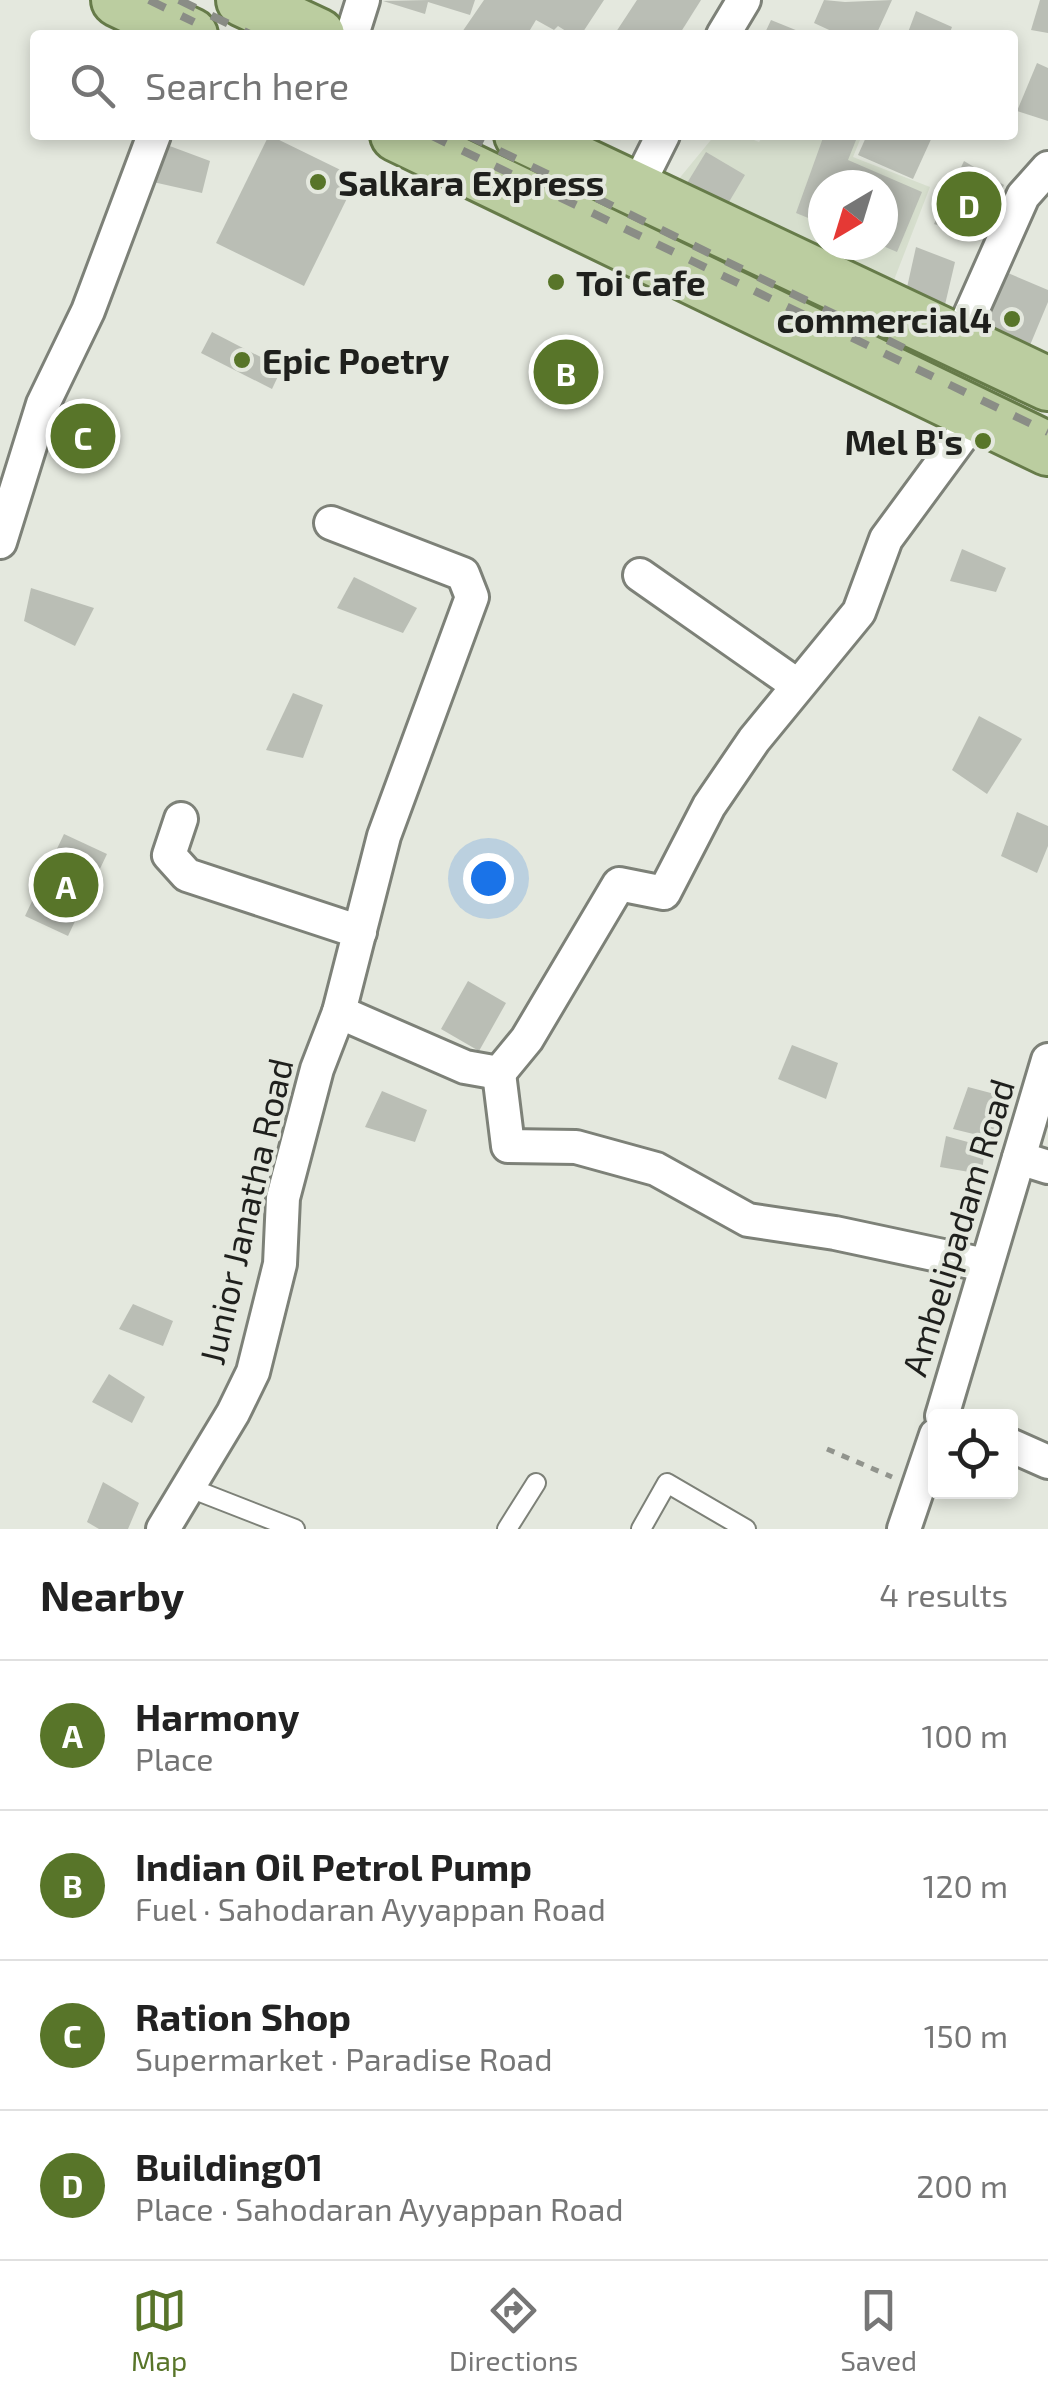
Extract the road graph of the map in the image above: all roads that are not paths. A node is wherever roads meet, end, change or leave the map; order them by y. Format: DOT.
graph roads {
  1 [pos="118,0"];
  2 [pos="243,0"];
  3 [pos="362,0"];
  4 [pos="744,0"];
  5 [pos="180,30"];
  6 [pos="307,30"];
  7 [pos="353,30"];
  8 [pos="726,30"];
  9 [pos="152,140"];
  10 [pos="406,140"];
  11 [pos="531,140"];
  12 [pos="661,140"];
  13 [pos="1048,168"];
  14 [pos="635,190"];
  15 [pos="958,342"];
  16 [pos="1048,384"];
  17 [pos="978,414"];
  18 [pos="1048,449"];
  19 [pos="330,524"];
  20 [pos="0,542"];
  21 [pos="640,575"];
  22 [pos="796,685"];
  23 [pos="181,818"];
  24 [pos="360,932"];
  25 [pos="339,1012"];
  26 [pos="1048,1060"];
  27 [pos="499,1073"];
  28 [pos="1034,1163"];
  29 [pos="986,1265"];
  30 [pos="944,1409"];
  31 [pos="1018,1449"];
  32 [pos="928,1459"];
  33 [pos="1048,1462"];
  34 [pos="536,1483"];
  35 [pos="190,1488"];
  36 [pos="164,1529"];
  37 [pos="296,1529"];
  38 [pos="507,1529"];
  39 [pos="641,1529"];
  40 [pos="746,1529"];
  41 [pos="904,1529"];
  1 -- 5 [label="main road"];
  2 -- 6 [label="main road"];
  3 -- 7 [label="street"];
  4 -- 8 [label="street"];
  9 -- 20 [label="street"];
  10 -- 17 [label="main road"];
  11 -- 14 [label="main road"];
  12 -- 14 [label="street"];
  13 -- 15 [label="street"];
  14 -- 15 [label="main road"];
  15 -- 16 [label="main road"];
  17 -- 18 [label="main road"];
  17 -- 22 [label="street"];
  19 -- 24 [label="street, Junior Janatha Road"];
  21 -- 22 [label="street"];
  22 -- 27 [label="street"];
  23 -- 24 [label="street"];
  24 -- 25 [label="street, Junior Janatha Road"];
  25 -- 27 [label="street"];
  25 -- 35 [label="street, Junior Janatha Road"];
  26 -- 28 [label="street, Ambelipadam Road"];
  27 -- 29 [label="street"];
  28 -- 29 [label="street, Ambelipadam Road"];
  29 -- 30 [label="street, Ambelipadam Road"];
  31 -- 33 [label="street"];
  32 -- 41 [label="street, Ambelipadam Road"];
  34 -- 38 [label="lane"];
  35 -- 36 [label="street, Junior Janatha Road"];
  35 -- 37 [label="lane"];
  39 -- 40 [label="lane"];
}
